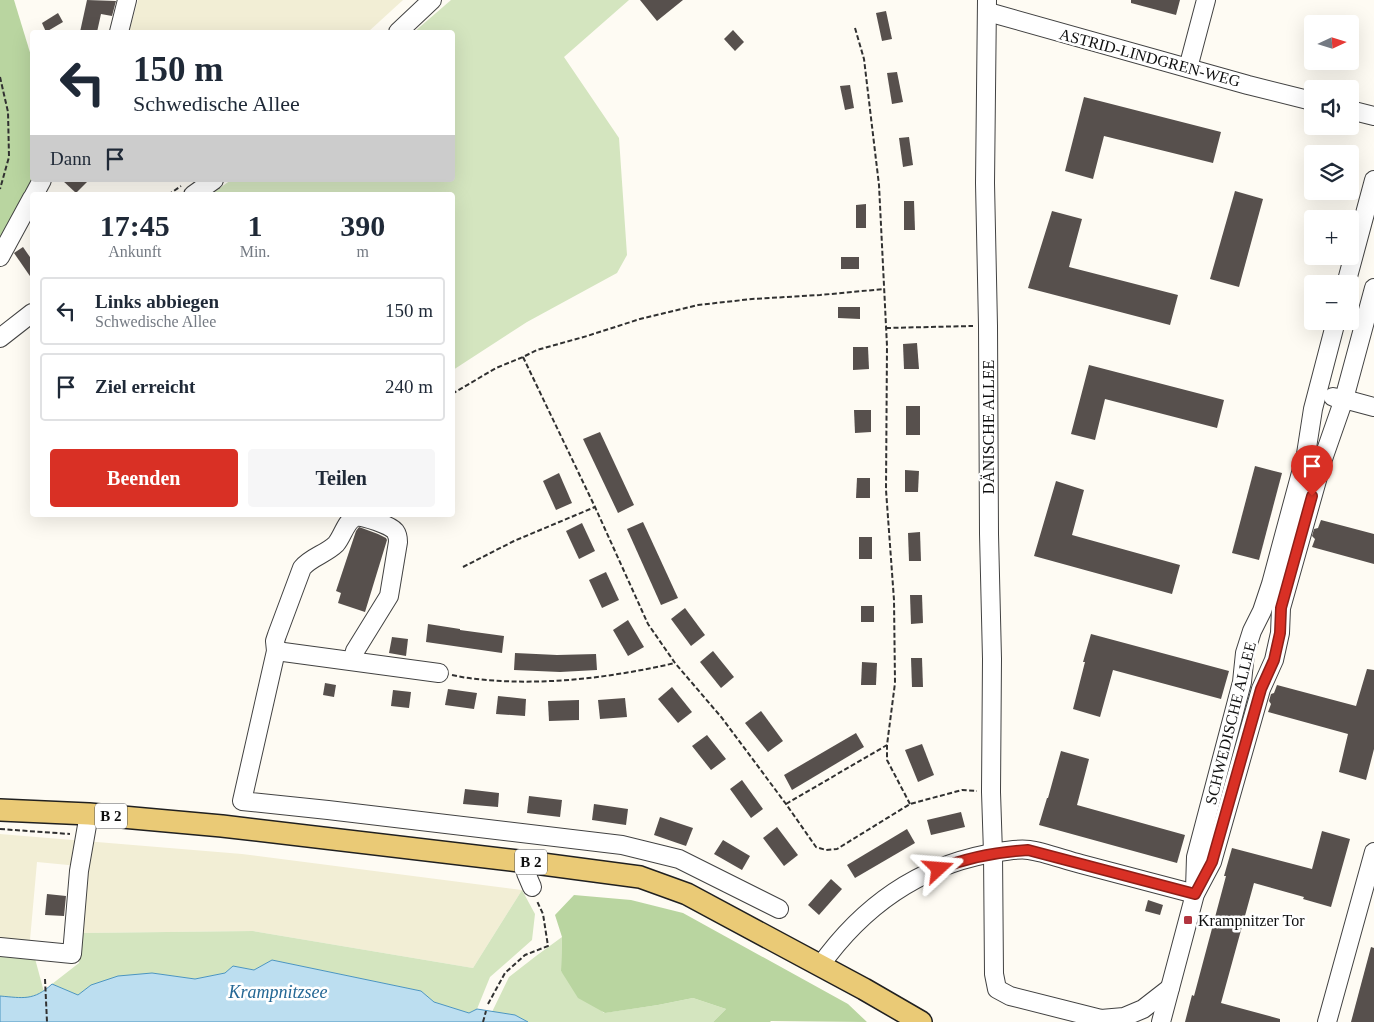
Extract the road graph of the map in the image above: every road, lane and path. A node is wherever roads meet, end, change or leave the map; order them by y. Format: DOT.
graph roads {
  1 [pos="128,0"];
  2 [pos="432,0"];
  3 [pos="1206,0"];
  4 [pos="987,6"];
  5 [pos="855,28"];
  6 [pos="120,30"];
  7 [pos="400,30"];
  8 [pos="1188,68"];
  9 [pos="0,77"];
  10 [pos="1304,99"];
  11 [pos="1359,112"];
  12 [pos="1374,116"];
  13 [pos="1374,180"];
  14 [pos="209,182"];
  15 [pos="0,189"];
  16 [pos="188,190"];
  17 [pos="30,202"];
  18 [pos="0,257"];
  19 [pos="1348,275"];
  20 [pos="1374,288"];
  21 [pos="884,289"];
  22 [pos="30,315"];
  23 [pos="988,326"];
  24 [pos="886,328"];
  25 [pos="1334,330"];
  26 [pos="0,338"];
  27 [pos="523,357"];
  28 [pos="455,392"];
  29 [pos="1338,398"];
  30 [pos="1374,407"];
  31 [pos="595,507"];
  32 [pos="355,517"];
  33 [pos="364,517"];
  34 [pos="463,567"];
  35 [pos="276,651"];
  36 [pos="352,661"];
  37 [pos="675,663"];
  38 [pos="439,673"];
  39 [pos="887,745"];
  40 [pos="991,792"];
  41 [pos="786,804"];
  42 [pos="910,804"];
  43 [pos="0,810"];
  44 [pos="89,814"];
  45 [pos="409,820"];
  46 [pos="0,829"];
  47 [pos="86,836"];
  48 [pos="406,848"];
  49 [pos="1374,852"];
  50 [pos="993,853"];
  51 [pos="526,862"];
  52 [pos="532,887"];
  53 [pos="1195,894"];
  54 [pos="779,909"];
  55 [pos="0,947"];
  56 [pos="820,966"];
  57 [pos="45,979"];
  58 [pos="1170,988"];
  59 [pos="488,1004"];
  60 [pos="486,1011"];
  61 [pos="47,1022"];
  62 [pos="483,1022"];
  63 [pos="921,1022"];
  64 [pos="1161,1022"];
  65 [pos="1327,1022"];
  1 -- 6 [label="street"];
  2 -- 7 [label="street"];
  3 -- 8 [label="street"];
  4 -- 8 [label="street, ASTRID-LINDGREN-WEG"];
  4 -- 23 [label="street, DÄNISCHE ALLEE"];
  5 -- 21 [label="path"];
  8 -- 10 [label="street, ASTRID-LINDGREN-WEG"];
  9 -- 15 [label="path"];
  11 -- 12 [label="street"];
  13 -- 19 [label="street"];
  14 -- 16 [label="street"];
  17 -- 18 [label="street"];
  20 -- 29 [label="street, SCHWEDISCHE ALLEE"];
  21 -- 24 [label="path"];
  21 -- 27 [label="path"];
  22 -- 26 [label="street"];
  23 -- 24 [label="path"];
  23 -- 40 [label="street, DÄNISCHE ALLEE"];
  24 -- 39 [label="path"];
  25 -- 53 [label="street, SCHWEDISCHE ALLEE"];
  27 -- 28 [label="path"];
  27 -- 31 [label="path"];
  29 -- 30 [label="street"];
  29 -- 53 [label="street, SCHWEDISCHE ALLEE"];
  31 -- 34 [label="path"];
  31 -- 37 [label="path"];
  32 -- 35 [label="street"];
  33 -- 36 [label="street"];
  35 -- 36 [label="street"];
  35 -- 45 [label="street"];
  36 -- 38 [label="street"];
  37 -- 38 [label="path"];
  37 -- 41 [label="path"];
  39 -- 41 [label="path"];
  39 -- 42 [label="path"];
  40 -- 42 [label="path"];
  40 -- 50 [label="street, DÄNISCHE ALLEE"];
  41 -- 42 [label="path"];
  43 -- 44 [label="main road, B 2"];
  44 -- 47 [label="street"];
  44 -- 48 [label="main road, B 2"];
  45 -- 48 [label="street"];
  45 -- 54 [label="street"];
  46 -- 47 [label="path"];
  47 -- 55 [label="street"];
  48 -- 51 [label="main road, B 2"];
  49 -- 65 [label="street"];
  50 -- 53 [label="street"];
  50 -- 56 [label="street"];
  50 -- 58 [label="street, DÄNISCHE ALLEE"];
  51 -- 52 [label="street"];
  51 -- 56 [label="main road, B 2"];
  52 -- 59 [label="path"];
  53 -- 58 [label="street, SCHWEDISCHE ALLEE"];
  56 -- 63 [label="main road, B 2"];
  57 -- 61 [label="path"];
  58 -- 64 [label="street, SCHWEDISCHE ALLEE"];
  60 -- 62 [label="path"];
}
